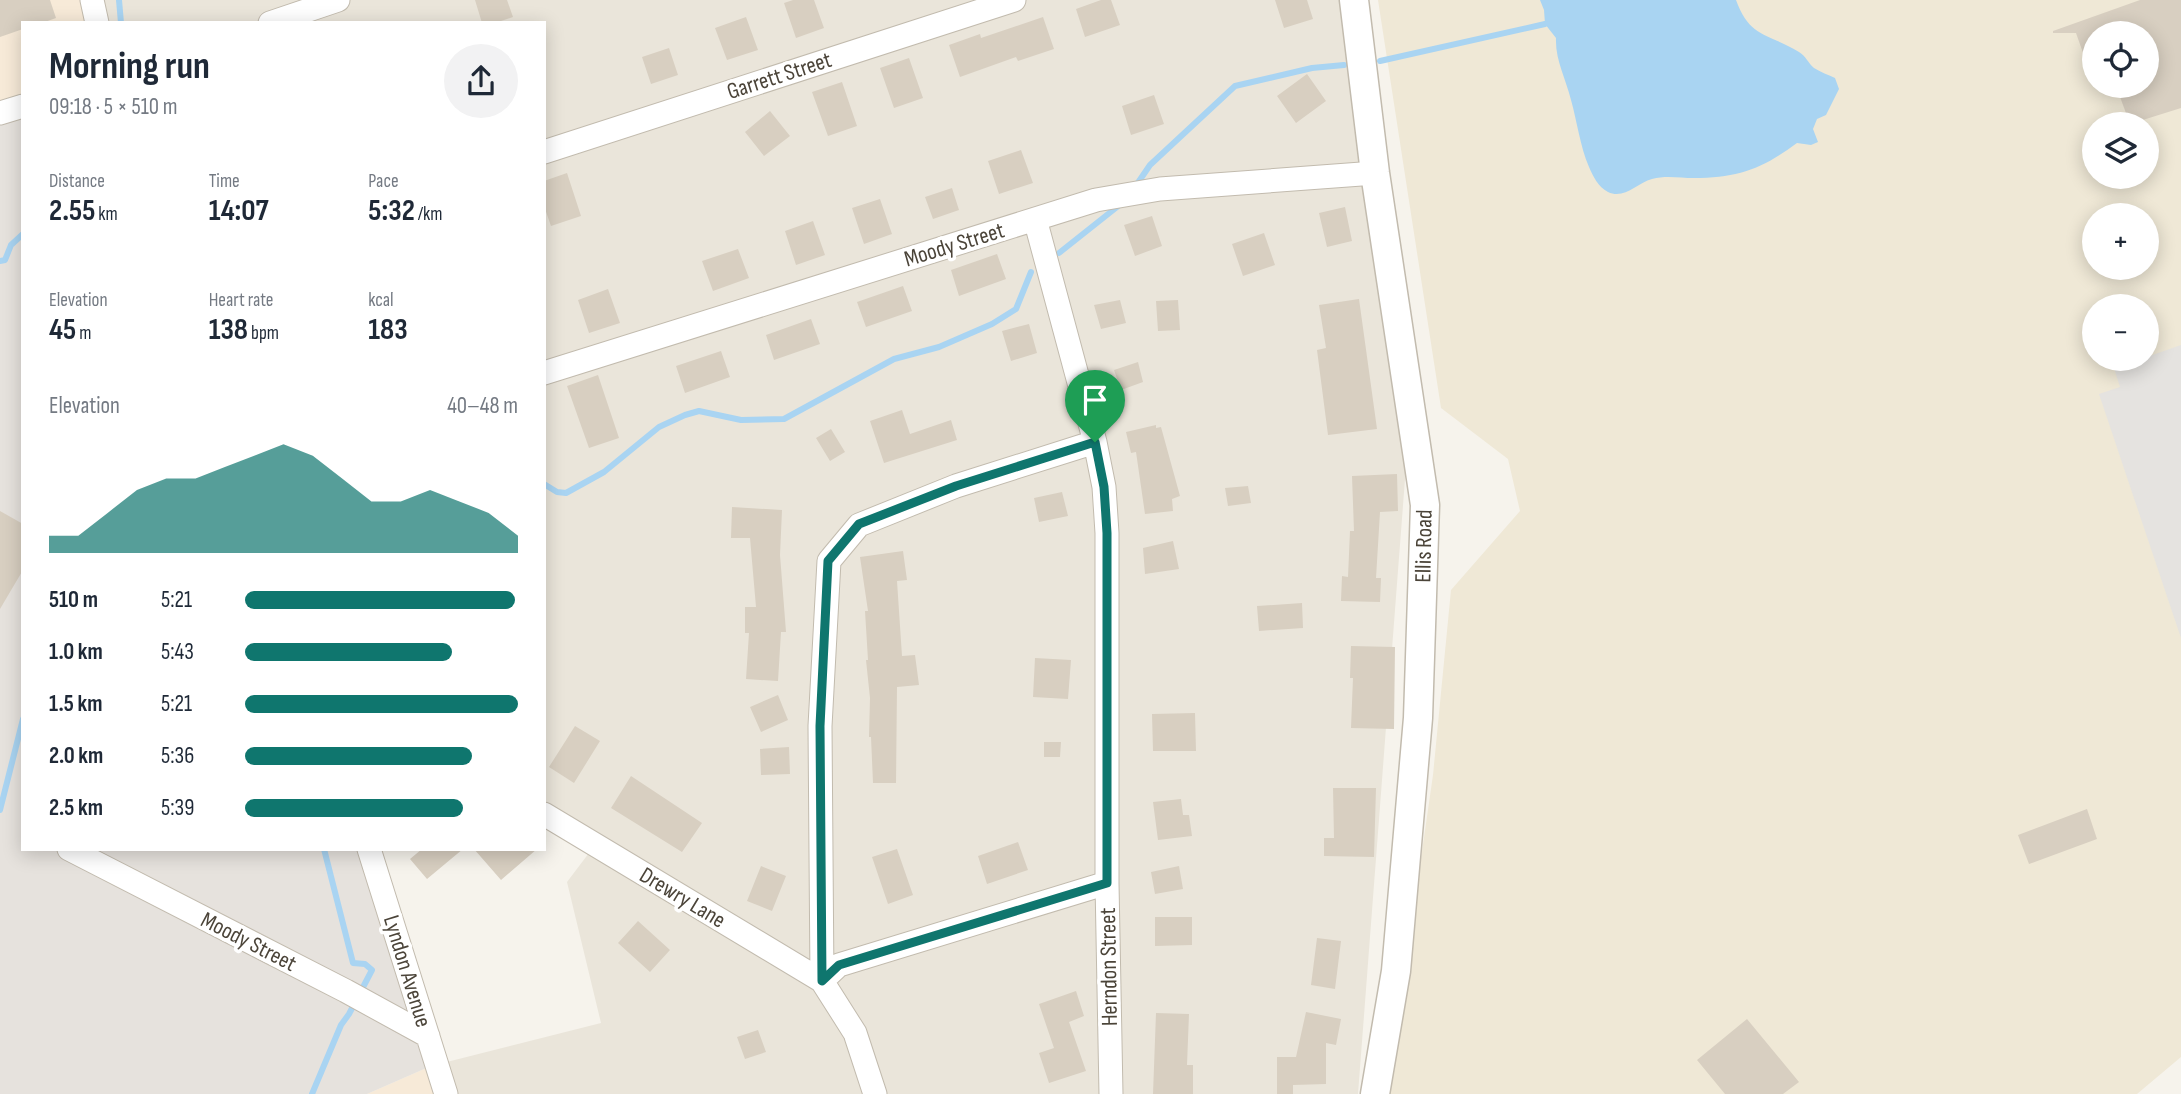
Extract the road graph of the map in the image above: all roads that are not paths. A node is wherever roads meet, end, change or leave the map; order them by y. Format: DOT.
graph roads {
  1 [pos="92,0"];
  2 [pos="338,0"];
  3 [pos="1014,0"];
  4 [pos="1354,0"];
  5 [pos="97,21"];
  6 [pos="276,21"];
  7 [pos="21,107"];
  8 [pos="0,113"];
  9 [pos="546,151"];
  10 [pos="1375,173"];
  11 [pos="1035,219"];
  12 [pos="546,372"];
  13 [pos="1095,442"];
  14 [pos="546,815"];
  15 [pos="73,851"];
  16 [pos="370,851"];
  17 [pos="1107,883"];
  18 [pos="822,981"];
  19 [pos="428,1036"];
  20 [pos="446,1094"];
  21 [pos="875,1094"];
  22 [pos="1111,1094"];
  23 [pos="1375,1094"];
  1 -- 5 [label="street"];
  2 -- 6 [label="street"];
  3 -- 9 [label="street, Garrett Street"];
  4 -- 10 [label="street, Ellis Road"];
  7 -- 8 [label="street"];
  10 -- 11 [label="street, Moody Street"];
  10 -- 23 [label="street, Ellis Road"];
  11 -- 12 [label="street, Moody Street"];
  11 -- 13 [label="street, Herndon Street"];
  13 -- 17 [label="street, Herndon Street"];
  13 -- 18 [label="street"];
  14 -- 18 [label="street, Drewry Lane"];
  15 -- 19 [label="street, Moody Street"];
  16 -- 19 [label="street, Lyndon Avenue"];
  17 -- 18 [label="street"];
  17 -- 22 [label="street, Herndon Street"];
  18 -- 21 [label="street"];
  19 -- 20 [label="street, Lyndon Avenue"];
}
